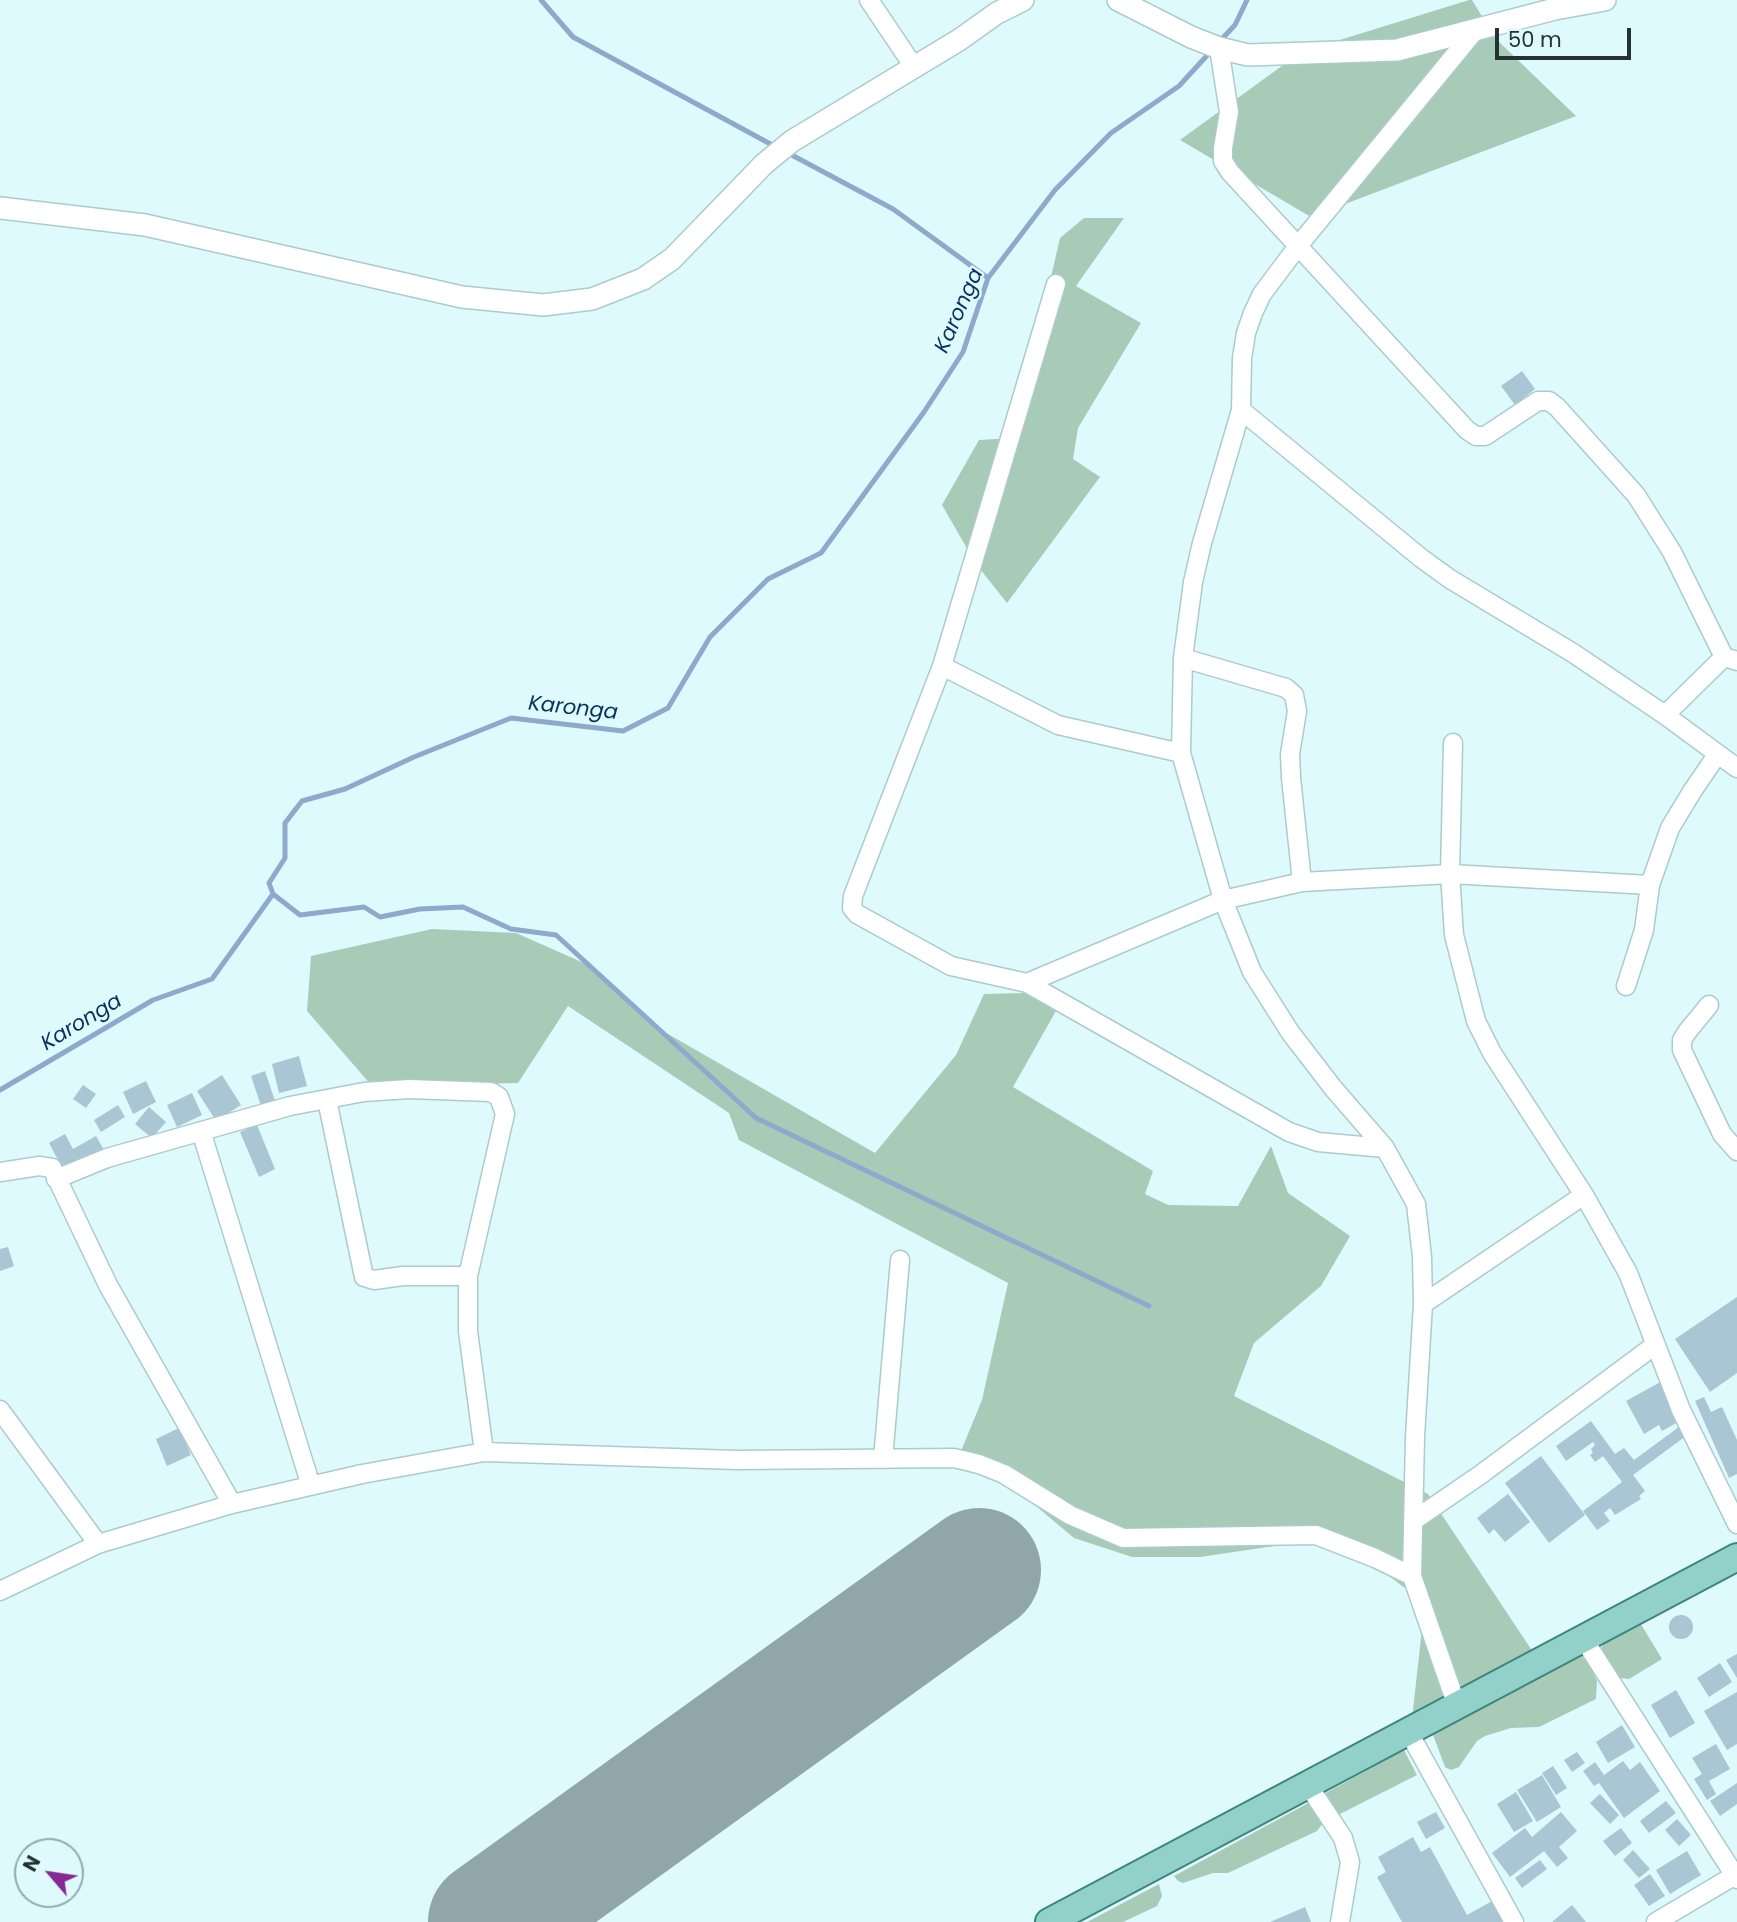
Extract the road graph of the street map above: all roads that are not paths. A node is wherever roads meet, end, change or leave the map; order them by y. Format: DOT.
graph roads {
  1 [pos="869,0"];
  2 [pos="1023,0"];
  3 [pos="1118,0"];
  4 [pos="1605,0"];
  5 [pos="1477,28"];
  6 [pos="1219,48"];
  7 [pos="914,67"];
  8 [pos="0,208"];
  9 [pos="1298,246"];
  10 [pos="1056,284"];
  11 [pos="1241,410"];
  12 [pos="1183,658"];
  13 [pos="1731,659"];
  14 [pos="942,666"];
  15 [pos="1665,715"];
  16 [pos="1453,743"];
  17 [pos="1181,753"];
  18 [pos="1717,755"];
  19 [pos="1737,768"];
  20 [pos="1450,874"];
  21 [pos="1302,882"];
  22 [pos="1650,885"];
  23 [pos="1223,900"];
  24 [pos="1027,983"];
  25 [pos="1626,986"];
  26 [pos="1709,1005"];
  27 [pos="327,1100"];
  28 [pos="201,1131"];
  29 [pos="1385,1148"];
  30 [pos="1737,1151"];
  31 [pos="0,1172"];
  32 [pos="57,1179"];
  33 [pos="1584,1195"];
  34 [pos="900,1261"];
  35 [pos="468,1276"];
  36 [pos="1423,1304"];
  37 [pos="1655,1345"];
  38 [pos="0,1410"];
  39 [pos="484,1452"];
  40 [pos="883,1459"];
  41 [pos="311,1486"];
  42 [pos="232,1504"];
  43 [pos="1413,1521"];
  44 [pos="1737,1524"];
  45 [pos="98,1544"];
  46 [pos="1737,1557"];
  47 [pos="1412,1576"];
  48 [pos="0,1591"];
  49 [pos="1583,1638"];
  50 [pos="1457,1706"];
  51 [pos="1408,1731"];
  52 [pos="1308,1785"];
  53 [pos="1736,1876"];
  54 [pos="1049,1922"];
  55 [pos="1340,1922"];
  56 [pos="1514,1922"];
  57 [pos="1656,1922"];
  1 -- 7 [label="street"];
  2 -- 7 [label="street"];
  3 -- 6 [label="street"];
  4 -- 5 [label="street"];
  5 -- 6 [label="street"];
  5 -- 9 [label="street"];
  6 -- 9 [label="street"];
  7 -- 8 [label="street"];
  9 -- 11 [label="street"];
  9 -- 13 [label="street"];
  10 -- 14 [label="street"];
  11 -- 12 [label="street"];
  11 -- 15 [label="street"];
  12 -- 17 [label="street"];
  12 -- 21 [label="street"];
  13 -- 15 [label="street"];
  14 -- 17 [label="street"];
  14 -- 24 [label="street"];
  15 -- 18 [label="street"];
  16 -- 20 [label="street"];
  17 -- 23 [label="street"];
  18 -- 19 [label="street"];
  18 -- 22 [label="street"];
  20 -- 21 [label="street"];
  20 -- 22 [label="street"];
  20 -- 33 [label="street"];
  21 -- 23 [label="street"];
  22 -- 25 [label="street"];
  23 -- 24 [label="street"];
  23 -- 29 [label="street"];
  24 -- 29 [label="street"];
  26 -- 30 [label="street"];
  27 -- 28 [label="street"];
  27 -- 35 [label="street"];
  27 -- 35 [label="street"];
  28 -- 32 [label="street"];
  28 -- 41 [label="street"];
  29 -- 36 [label="street"];
  31 -- 32 [label="street"];
  32 -- 42 [label="street"];
  33 -- 36 [label="street"];
  33 -- 37 [label="street"];
  34 -- 40 [label="street"];
  35 -- 39 [label="street"];
  36 -- 43 [label="street"];
  37 -- 43 [label="street"];
  37 -- 44 [label="street"];
  38 -- 45 [label="street"];
  39 -- 40 [label="street"];
  39 -- 41 [label="street"];
  40 -- 47 [label="street"];
  41 -- 42 [label="street"];
  42 -- 45 [label="street"];
  43 -- 47 [label="street"];
  45 -- 48 [label="street"];
  46 -- 49 [label="main road"];
  47 -- 50 [label="street"];
  49 -- 50 [label="main road"];
  49 -- 53 [label="street"];
  50 -- 51 [label="main road"];
  51 -- 52 [label="main road"];
  51 -- 56 [label="street"];
  52 -- 54 [label="main road"];
  52 -- 55 [label="street"];
  53 -- 57 [label="street"];
}
